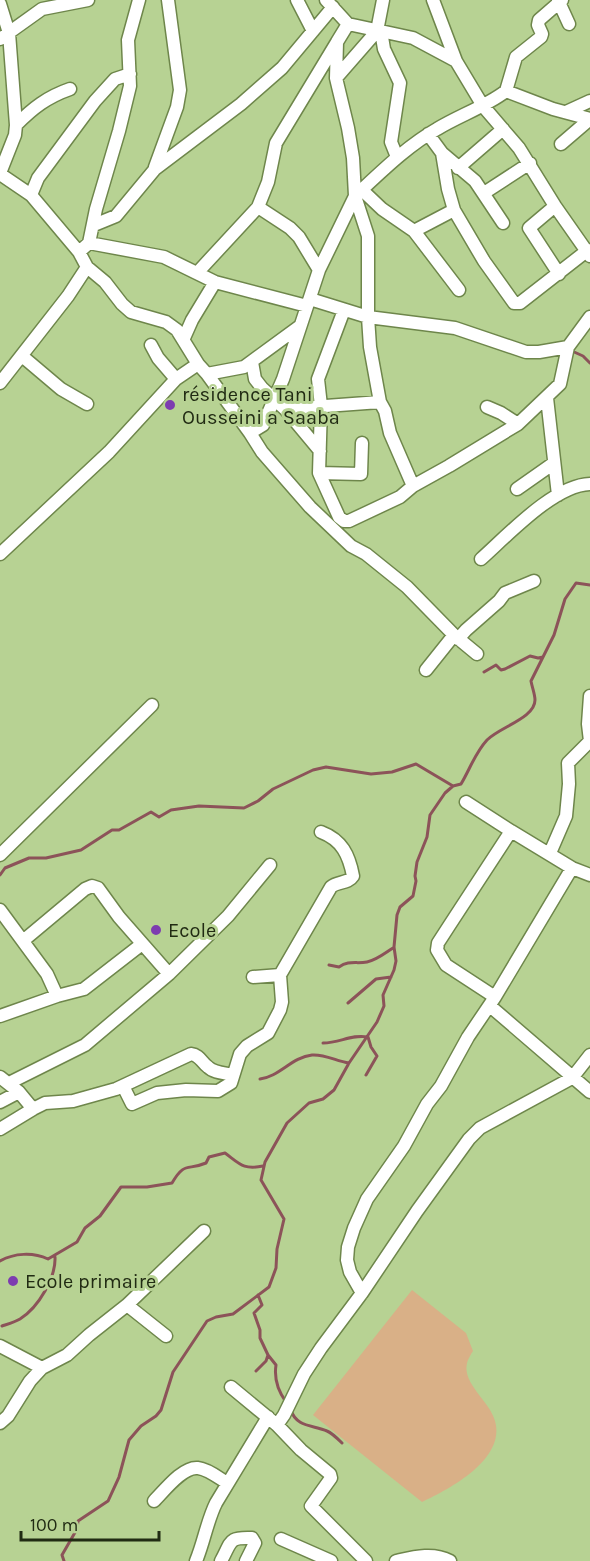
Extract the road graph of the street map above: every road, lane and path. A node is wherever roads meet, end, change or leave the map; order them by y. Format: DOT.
graph roads {
  1 [pos="88,0"];
  2 [pos="139,0"];
  3 [pos="168,0"];
  4 [pos="297,0"];
  5 [pos="383,0"];
  6 [pos="433,0"];
  7 [pos="560,1"];
  8 [pos="328,2"];
  9 [pos="0,4"];
  10 [pos="348,24"];
  11 [pos="569,24"];
  12 [pos="313,31"];
  13 [pos="379,31"];
  14 [pos="4,36"];
  15 [pos="337,42"];
  16 [pos="456,61"];
  17 [pos="130,74"];
  18 [pos="336,78"];
  19 [pos="70,90"];
  20 [pos="506,91"];
  21 [pos="590,102"];
  22 [pos="483,106"];
  23 [pos="566,112"];
  24 [pos="590,119"];
  25 [pos="16,125"];
  26 [pos="503,129"];
  27 [pos="428,134"];
  28 [pos="561,144"];
  29 [pos="442,153"];
  30 [pos="397,157"];
  31 [pos="530,163"];
  32 [pos="458,168"];
  33 [pos="154,169"];
  34 [pos="0,173"];
  35 [pos="358,193"];
  36 [pos="484,193"];
  37 [pos="31,195"];
  38 [pos="555,206"];
  39 [pos="258,207"];
  40 [pos="454,210"];
  41 [pos="503,223"];
  42 [pos="94,225"];
  43 [pos="414,231"];
  44 [pos="89,243"];
  45 [pos="80,252"];
  46 [pos="589,253"];
  47 [pos="87,267"];
  48 [pos="319,270"];
  49 [pos="197,273"];
  50 [pos="559,274"];
  51 [pos="215,282"];
  52 [pos="459,290"];
  53 [pos="309,303"];
  54 [pos="344,310"];
  55 [pos="368,317"];
  56 [pos="590,317"];
  57 [pos="300,326"];
  58 [pos="184,338"];
  59 [pos="151,345"];
  60 [pos="568,347"];
  61 [pos="22,356"];
  62 [pos="252,362"];
  63 [pos="198,364"];
  64 [pos="207,374"];
  65 [pos="176,379"];
  66 [pos="0,383"];
  67 [pos="547,398"];
  68 [pos="274,399"];
  69 [pos="380,402"];
  70 [pos="87,404"];
  71 [pos="321,406"];
  72 [pos="487,407"];
  73 [pos="285,409"];
  74 [pos="518,424"];
  75 [pos="250,433"];
  76 [pos="362,443"];
  77 [pos="320,451"];
  78 [pos="554,464"];
  79 [pos="320,473"];
  80 [pos="590,484"];
  81 [pos="413,486"];
  82 [pos="517,489"];
  83 [pos="558,495"];
  84 [pos="0,555"];
  85 [pos="481,559"];
  86 [pos="534,581"];
  87 [pos="456,637"];
  88 [pos="477,654"];
  89 [pos="426,670"];
  90 [pos="590,696"];
  91 [pos="152,705"];
  92 [pos="590,741"];
  93 [pos="466,802"];
  94 [pos="511,831"];
  95 [pos="321,832"];
  96 [pos="550,853"];
  97 [pos="0,855"];
  98 [pos="270,865"];
  99 [pos="572,868"];
  100 [pos="590,875"];
  101 [pos="0,910"];
  102 [pos="4,924"];
  103 [pos="24,940"];
  104 [pos="142,944"];
  105 [pos="169,974"];
  106 [pos="280,975"];
  107 [pos="253,977"];
  108 [pos="57,996"];
  109 [pos="493,1002"];
  110 [pos="0,1016"];
  111 [pos="590,1055"];
  112 [pos="233,1075"];
  113 [pos="572,1078"];
  114 [pos="4,1080"];
  115 [pos="123,1086"];
  116 [pos="19,1092"];
  117 [pos="590,1092"];
  118 [pos="0,1102"];
  119 [pos="33,1109"];
  120 [pos="0,1129"];
  121 [pos="204,1231"];
  122 [pos="362,1293"];
  123 [pos="127,1305"];
  124 [pos="166,1336"];
  125 [pos="0,1346"];
  126 [pos="42,1368"];
  127 [pos="231,1387"];
  128 [pos="272,1421"];
  129 [pos="0,1423"];
  130 [pos="227,1483"];
  131 [pos="154,1501"];
  132 [pos="281,1539"];
  133 [pos="196,1561"];
  134 [pos="221,1561"];
  135 [pos="246,1561"];
  136 [pos="331,1561"];
  137 [pos="366,1561"];
  138 [pos="396,1561"];
  139 [pos="450,1561"];
  1 -- 14 [label="street"];
  2 -- 17 [label="street"];
  3 -- 33 [label="street"];
  4 -- 12 [label="street"];
  5 -- 13 [label="street"];
  6 -- 16 [label="street"];
  7 -- 11 [label="street"];
  7 -- 20 [label="street"];
  8 -- 10 [label="street"];
  8 -- 12 [label="street"];
  9 -- 14 [label="street"];
  10 -- 13 [label="street"];
  10 -- 15 [label="street"];
  12 -- 33 [label="street"];
  13 -- 16 [label="street"];
  13 -- 18 [label="street"];
  13 -- 30 [label="street"];
  14 -- 25 [label="street"];
  15 -- 18 [label="street"];
  15 -- 39 [label="street"];
  16 -- 22 [label="street"];
  17 -- 37 [label="street"];
  17 -- 42 [label="street"];
  18 -- 35 [label="street"];
  19 -- 25 [label="street"];
  20 -- 22 [label="street"];
  20 -- 23 [label="street"];
  21 -- 23 [label="street"];
  22 -- 26 [label="street"];
  22 -- 27 [label="street"];
  23 -- 24 [label="street"];
  24 -- 28 [label="street"];
  25 -- 34 [label="street"];
  26 -- 31 [label="street"];
  26 -- 32 [label="street"];
  27 -- 29 [label="street"];
  27 -- 30 [label="street"];
  29 -- 32 [label="street"];
  29 -- 40 [label="street"];
  30 -- 35 [label="street"];
  31 -- 36 [label="street"];
  31 -- 38 [label="street"];
  32 -- 36 [label="street"];
  33 -- 42 [label="street"];
  34 -- 37 [label="street"];
  35 -- 43 [label="street"];
  35 -- 48 [label="street"];
  35 -- 55 [label="street"];
  36 -- 41 [label="street"];
  37 -- 45 [label="street"];
  38 -- 46 [label="street"];
  38 -- 50 [label="street"];
  39 -- 48 [label="street"];
  39 -- 49 [label="street"];
  40 -- 43 [label="street"];
  40 -- 50 [label="street"];
  42 -- 44 [label="street"];
  43 -- 52 [label="street"];
  44 -- 45 [label="street"];
  44 -- 49 [label="street"];
  45 -- 47 [label="street"];
  46 -- 50 [label="street"];
  47 -- 58 [label="street"];
  47 -- 61 [label="street"];
  48 -- 53 [label="street"];
  49 -- 51 [label="street"];
  51 -- 53 [label="street"];
  51 -- 58 [label="street"];
  53 -- 54 [label="street"];
  53 -- 57 [label="street"];
  54 -- 55 [label="street"];
  54 -- 71 [label="street"];
  55 -- 60 [label="street"];
  55 -- 69 [label="street"];
  56 -- 60 [label="street"];
  57 -- 62 [label="street"];
  57 -- 68 [label="street"];
  58 -- 63 [label="street"];
  59 -- 65 [label="street"];
  60 -- 67 [label="street"];
  61 -- 66 [label="street"];
  61 -- 70 [label="street"];
  62 -- 64 [label="street"];
  62 -- 68 [label="street"];
  63 -- 64 [label="street"];
  63 -- 65 [label="street"];
  64 -- 75 [label="street"];
  65 -- 84 [label="street"];
  67 -- 74 [label="street"];
  67 -- 78 [label="street"];
  68 -- 73 [label="street"];
  68 -- 75 [label="street"];
  69 -- 71 [label="street"];
  69 -- 81 [label="street"];
  71 -- 73 [label="street"];
  71 -- 77 [label="street"];
  72 -- 74 [label="street"];
  73 -- 77 [label="street"];
  74 -- 81 [label="street"];
  75 -- 87 [label="street"];
  76 -- 79 [label="street"];
  77 -- 79 [label="street"];
  78 -- 82 [label="street"];
  78 -- 83 [label="street"];
  79 -- 81 [label="street"];
  80 -- 83 [label="street"];
  83 -- 85 [label="street"];
  86 -- 87 [label="street"];
  87 -- 88 [label="street"];
  87 -- 89 [label="street"];
  90 -- 92 [label="street"];
  91 -- 97 [label="street"];
  92 -- 96 [label="street"];
  93 -- 94 [label="street"];
  94 -- 96 [label="street"];
  94 -- 109 [label="street"];
  95 -- 106 [label="street"];
  96 -- 99 [label="street"];
  98 -- 105 [label="street"];
  99 -- 100 [label="street"];
  99 -- 109 [label="street"];
  101 -- 102 [label="street"];
  102 -- 103 [label="street"];
  103 -- 104 [label="street"];
  103 -- 108 [label="street"];
  104 -- 105 [label="street"];
  104 -- 108 [label="street"];
  105 -- 114 [label="street"];
  106 -- 107 [label="street"];
  106 -- 112 [label="street"];
  108 -- 110 [label="street"];
  109 -- 113 [label="street"];
  109 -- 122 [label="street"];
  111 -- 113 [label="street"];
  112 -- 115 [label="street"];
  112 -- 115 [label="street"];
  113 -- 117 [label="street"];
  113 -- 122 [label="street"];
  114 -- 116 [label="street"];
  115 -- 119 [label="street"];
  116 -- 118 [label="street"];
  116 -- 119 [label="street"];
  119 -- 120 [label="street"];
  121 -- 123 [label="street"];
  122 -- 128 [label="street"];
  123 -- 124 [label="street"];
  123 -- 126 [label="street"];
  125 -- 126 [label="street"];
  126 -- 129 [label="street"];
  127 -- 128 [label="street"];
  128 -- 130 [label="street"];
  128 -- 137 [label="street"];
  130 -- 131 [label="street"];
  130 -- 133 [label="street"];
  132 -- 136 [label="street"];
  134 -- 135 [label="street"];
  138 -- 139 [label="street"];
}
